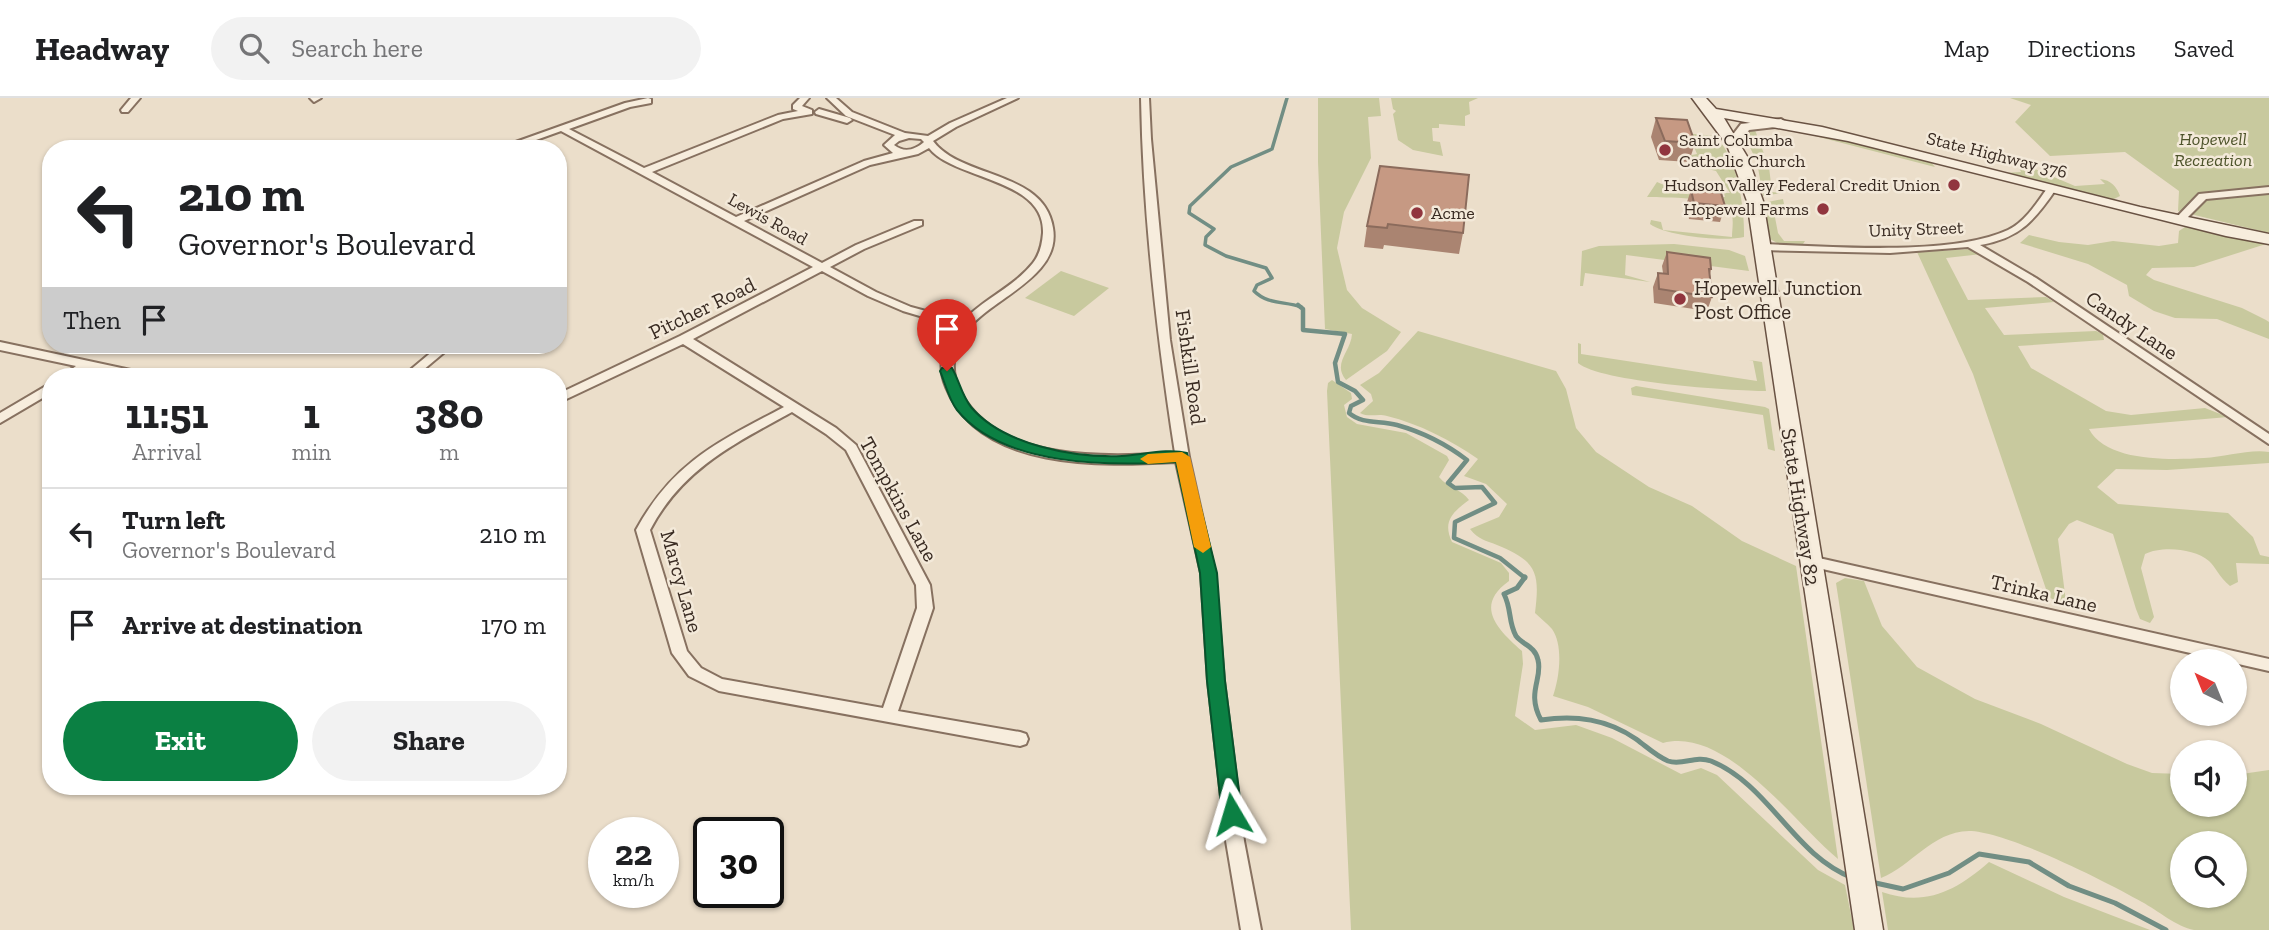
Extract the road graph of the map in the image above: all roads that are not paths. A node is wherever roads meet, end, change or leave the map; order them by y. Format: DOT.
graph roads {
  1 [pos="136,98"];
  2 [pos="1014,98"];
  3 [pos="1145,98"];
  4 [pos="1699,98"];
  5 [pos="834,100"];
  6 [pos="648,101"];
  7 [pos="798,101"];
  8 [pos="125,110"];
  9 [pos="814,112"];
  10 [pos="1714,113"];
  11 [pos="782,117"];
  12 [pos="1793,124"];
  13 [pos="953,125"];
  14 [pos="563,128"];
  15 [pos="910,135"];
  16 [pos="528,140"];
  17 [pos="1734,141"];
  18 [pos="929,142"];
  19 [pos="890,145"];
  20 [pos="906,153"];
  21 [pos="867,163"];
  22 [pos="644,172"];
  23 [pos="2051,189"];
  24 [pos="2269,190"];
  25 [pos="1023,195"];
  26 [pos="2179,220"];
  27 [pos="736,221"];
  28 [pos="918,223"];
  29 [pos="2269,239"];
  30 [pos="1972,245"];
  31 [pos="1761,247"];
  32 [pos="822,269"];
  33 [pos="963,325"];
  34 [pos="684,339"];
  35 [pos="0,346"];
  36 [pos="436,354"];
  37 [pos="87,364"];
  38 [pos="81,368"];
  39 [pos="105,368"];
  40 [pos="419,368"];
  41 [pos="42,393"];
  42 [pos="567,395"];
  43 [pos="793,407"];
  44 [pos="0,419"];
  45 [pos="2269,440"];
  46 [pos="1182,457"];
  47 [pos="1810,562"];
  48 [pos="2269,665"];
  49 [pos="888,716"];
  50 [pos="1020,738"];
  51 [pos="1867,918"];
  52 [pos="1251,930"];
  1 -- 8 [label="street"];
  2 -- 13 [label="street"];
  3 -- 46 [label="street, Fishkill Road"];
  4 -- 10 [label="main road, State Highway 82"];
  5 -- 9 [label="street"];
  5 -- 15 [label="street"];
  6 -- 14 [label="street"];
  7 -- 9 [label="street"];
  7 -- 11 [label="street"];
  9 -- 11 [label="street"];
  9 -- 19 [label="street"];
  10 -- 12 [label="main road, State Highway 376"];
  10 -- 17 [label="main road, State Highway 82"];
  11 -- 22 [label="street"];
  12 -- 17 [label="street"];
  12 -- 23 [label="main road, State Highway 376"];
  13 -- 15 [label="street"];
  13 -- 18 [label="street"];
  14 -- 16 [label="street"];
  14 -- 22 [label="street, Lewis Road"];
  15 -- 18 [label="street"];
  15 -- 19 [label="street"];
  17 -- 31 [label="main road, State Highway 82"];
  18 -- 20 [label="street"];
  18 -- 25 [label="street"];
  19 -- 20 [label="street"];
  19 -- 21 [label="street"];
  20 -- 21 [label="street"];
  20 -- 25 [label="street"];
  21 -- 27 [label="street"];
  22 -- 27 [label="street, Lewis Road"];
  23 -- 26 [label="main road, State Highway 376"];
  23 -- 30 [label="street, Unity Street"];
  24 -- 26 [label="street"];
  25 -- 33 [label="street"];
  26 -- 29 [label="main road, State Highway 376"];
  27 -- 32 [label="street, Lewis Road"];
  28 -- 32 [label="street, Pitcher Road"];
  30 -- 31 [label="street, Unity Street"];
  30 -- 45 [label="street, Candy Lane"];
  31 -- 47 [label="main road, State Highway 82"];
  32 -- 33 [label="street, Lewis Road"];
  32 -- 34 [label="street, Pitcher Road"];
  33 -- 46 [label="street"];
  34 -- 42 [label="street, Pitcher Road"];
  34 -- 43 [label="street, Tompkins Lane"];
  35 -- 37 [label="street"];
  36 -- 40 [label="street"];
  37 -- 38 [label="street"];
  37 -- 39 [label="street"];
  41 -- 44 [label="street"];
  43 -- 49 [label="street, Tompkins Lane"];
  43 -- 49 [label="street, Marcy Lane"];
  46 -- 52 [label="street, Fishkill Road"];
  47 -- 48 [label="street, Trinka Lane"];
  47 -- 51 [label="main road, State Highway 82"];
  49 -- 50 [label="street, Marcy Lane"];
}
